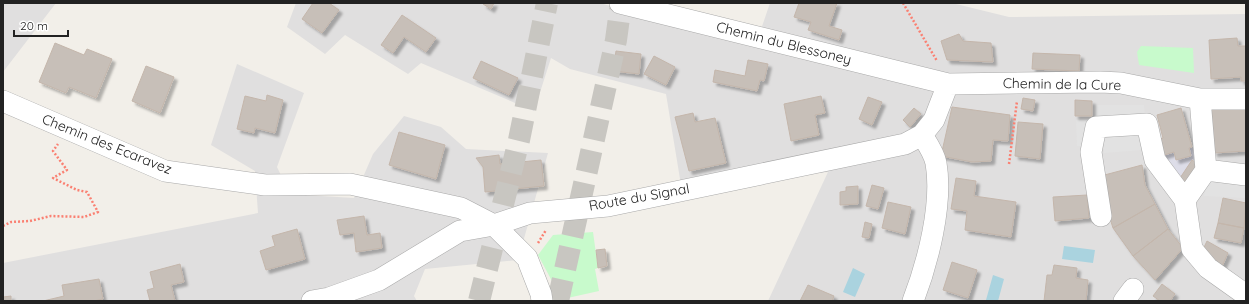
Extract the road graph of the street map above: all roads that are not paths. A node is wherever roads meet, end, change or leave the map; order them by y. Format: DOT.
graph roads {
  1 [pos="620,3"];
  2 [pos="945,76"];
  3 [pos="1200,99"];
  4 [pos="1246,99"];
  5 [pos="3,101"];
  6 [pos="922,135"];
  7 [pos="1206,170"];
  8 [pos="1246,175"];
  9 [pos="1185,200"];
  10 [pos="1101,216"];
  11 [pos="494,225"];
  12 [pos="1246,295"];
  13 [pos="312,301"];
  14 [pos="542,301"];
  15 [pos="913,301"];
  1 -- 2 [label="street, Chemin du Blessoney"];
  2 -- 3 [label="street, Chemin de la Cure"];
  2 -- 6 [label="street, Route du Signal"];
  3 -- 4 [label="street, Chemin de la Cure"];
  3 -- 7 [label="street"];
  5 -- 11 [label="street, Chemin des Ecaravez"];
  6 -- 11 [label="street, Route du Signal"];
  6 -- 15 [label="street"];
  7 -- 8 [label="street"];
  7 -- 9 [label="street"];
  9 -- 10 [label="street"];
  9 -- 12 [label="street"];
  11 -- 13 [label="street, Route du Signal"];
  11 -- 14 [label="street, Chemin des Ecaravez"];
}
